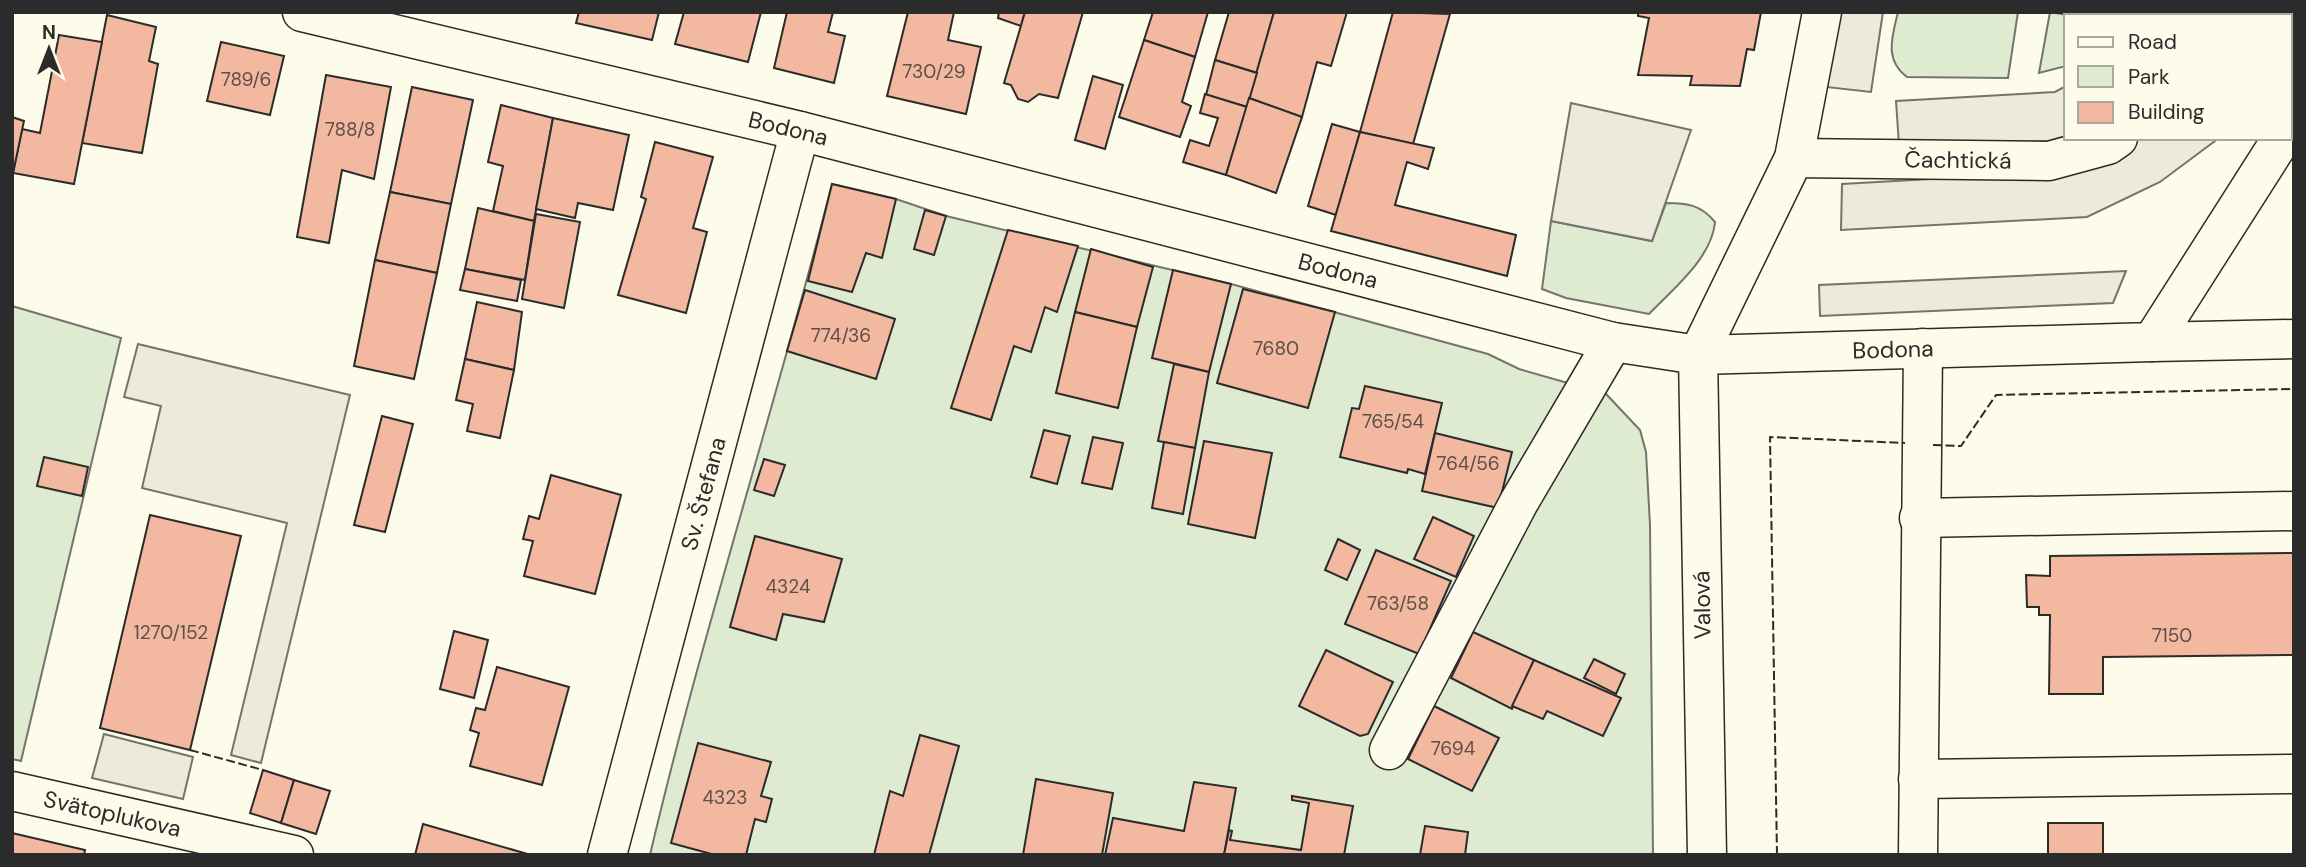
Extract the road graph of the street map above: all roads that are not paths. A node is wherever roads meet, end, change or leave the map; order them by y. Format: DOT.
graph roads {
  1 [pos="302,12"];
  2 [pos="1822,12"];
  3 [pos="800,131"];
  4 [pos="2115,140"];
  5 [pos="2280,140"];
  6 [pos="1794,158"];
  7 [pos="2294,339"];
  8 [pos="1613,342"];
  9 [pos="2152,342"];
  10 [pos="1923,348"];
  11 [pos="1698,355"];
  12 [pos="2294,511"];
  13 [pos="1919,518"];
  14 [pos="1389,750"];
  15 [pos="2294,775"];
  16 [pos="1918,779"];
  17 [pos="12,791"];
  18 [pos="294,855"];
  19 [pos="607,855"];
  20 [pos="1706,855"];
  21 [pos="1918,855"];
  1 -- 3 [label="street, Bodona"];
  2 -- 6 [label="street"];
  3 -- 8 [label="street, Bodona"];
  3 -- 19 [label="street, Sv. Štefana"];
  4 -- 6 [label="street, Čachtická"];
  5 -- 9 [label="street"];
  6 -- 11 [label="street"];
  7 -- 9 [label="street, Bodona"];
  8 -- 11 [label="street, Bodona"];
  8 -- 14 [label="street"];
  9 -- 10 [label="street, Bodona"];
  10 -- 11 [label="street, Bodona"];
  10 -- 13 [label="street"];
  11 -- 20 [label="street, Valová"];
  12 -- 13 [label="street"];
  13 -- 16 [label="street"];
  15 -- 16 [label="street"];
  16 -- 21 [label="street"];
  17 -- 18 [label="street, Svätoplukova"];
}
